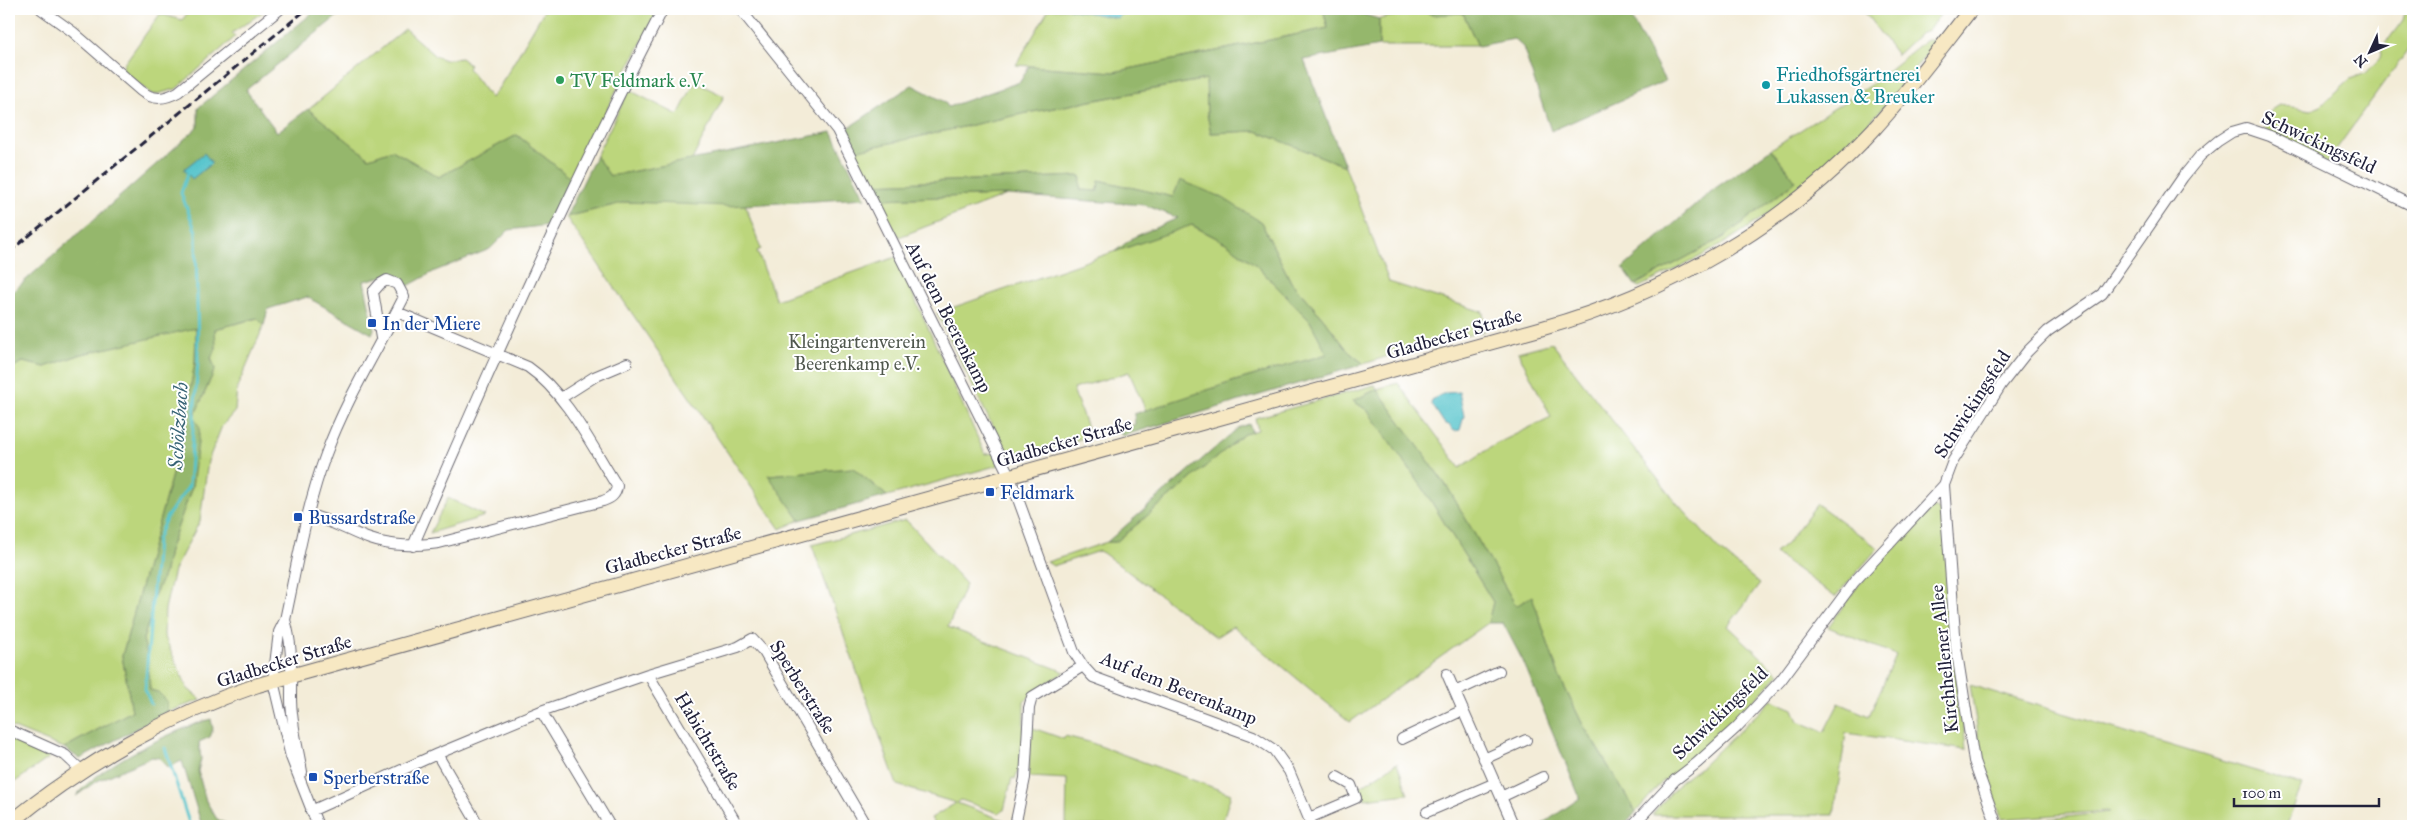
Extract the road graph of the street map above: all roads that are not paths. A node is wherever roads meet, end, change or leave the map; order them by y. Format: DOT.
graph roads {
  1 [pos="41,9"];
  2 [pos="280,9"];
  3 [pos="663,9"];
  4 [pos="740,9"];
  5 [pos="1971,9"];
  6 [pos="2413,206"];
  7 [pos="397,312"];
  8 [pos="381,338"];
  9 [pos="496,355"];
  10 [pos="627,363"];
  11 [pos="561,398"];
  12 [pos="1010,477"];
  13 [pos="1944,484"];
  14 [pos="308,515"];
  15 [pos="413,546"];
  16 [pos="285,620"];
  17 [pos="1083,666"];
  18 [pos="1499,671"];
  19 [pos="648,674"];
  20 [pos="1447,674"];
  21 [pos="292,677"];
  22 [pos="273,682"];
  23 [pos="1455,692"];
  24 [pos="1463,710"];
  25 [pos="541,711"];
  26 [pos="9,730"];
  27 [pos="1402,739"];
  28 [pos="1526,740"];
  29 [pos="437,754"];
  30 [pos="1484,759"];
  31 [pos="82,771"];
  32 [pos="1337,777"];
  33 [pos="1544,778"];
  34 [pos="1495,783"];
  35 [pos="305,790"];
  36 [pos="1501,797"];
  37 [pos="311,811"];
  38 [pos="1427,812"];
  39 [pos="1016,821"];
  40 [pos="1310,822"];
  41 [pos="9,824"];
  42 [pos="318,826"];
  43 [pos="480,826"];
  44 [pos="610,826"];
  45 [pos="738,826"];
  46 [pos="866,826"];
  47 [pos="1509,826"];
  48 [pos="1632,826"];
  49 [pos="1997,826"];
  1 -- 2 [label="street"];
  3 -- 9 [label="street"];
  4 -- 12 [label="street, Auf dem Beerenkamp"];
  5 -- 12 [label="main road, Gladbecker Straße"];
  6 -- 13 [label="street, Schwickingsfeld"];
  7 -- 8 [label="street"];
  7 -- 8 [label="street"];
  7 -- 9 [label="street"];
  8 -- 14 [label="street"];
  9 -- 11 [label="street"];
  9 -- 15 [label="street"];
  10 -- 11 [label="street"];
  11 -- 15 [label="street"];
  12 -- 17 [label="street, Auf dem Beerenkamp"];
  12 -- 21 [label="main road, Gladbecker Straße"];
  13 -- 48 [label="street, Schwickingsfeld"];
  13 -- 49 [label="street, Kirchhellener Allee"];
  14 -- 15 [label="street"];
  14 -- 16 [label="street"];
  16 -- 21 [label="street"];
  16 -- 22 [label="street"];
  17 -- 39 [label="street, Auf dem Beerenkamp"];
  17 -- 40 [label="street, Auf dem Beerenkamp"];
  18 -- 23 [label="street"];
  19 -- 25 [label="street, Sperberstraße"];
  19 -- 45 [label="street, Habichtstraße"];
  19 -- 46 [label="street, Sperberstraße"];
  20 -- 23 [label="street"];
  21 -- 22 [label="main road, Gladbecker Straße"];
  21 -- 35 [label="street"];
  22 -- 31 [label="main road, Gladbecker Straße"];
  22 -- 35 [label="street"];
  23 -- 24 [label="street"];
  24 -- 27 [label="street"];
  24 -- 30 [label="street"];
  25 -- 29 [label="street, Sperberstraße"];
  25 -- 44 [label="street"];
  26 -- 31 [label="street"];
  28 -- 30 [label="street"];
  29 -- 37 [label="street, Sperberstraße"];
  29 -- 43 [label="street"];
  30 -- 34 [label="street"];
  31 -- 41 [label="main road, Gladbecker Straße"];
  32 -- 40 [label="street, Auf dem Beerenkamp"];
  33 -- 36 [label="street"];
  34 -- 36 [label="street"];
  34 -- 38 [label="street"];
  35 -- 37 [label="street"];
  36 -- 47 [label="street"];
  37 -- 42 [label="street"];
}
